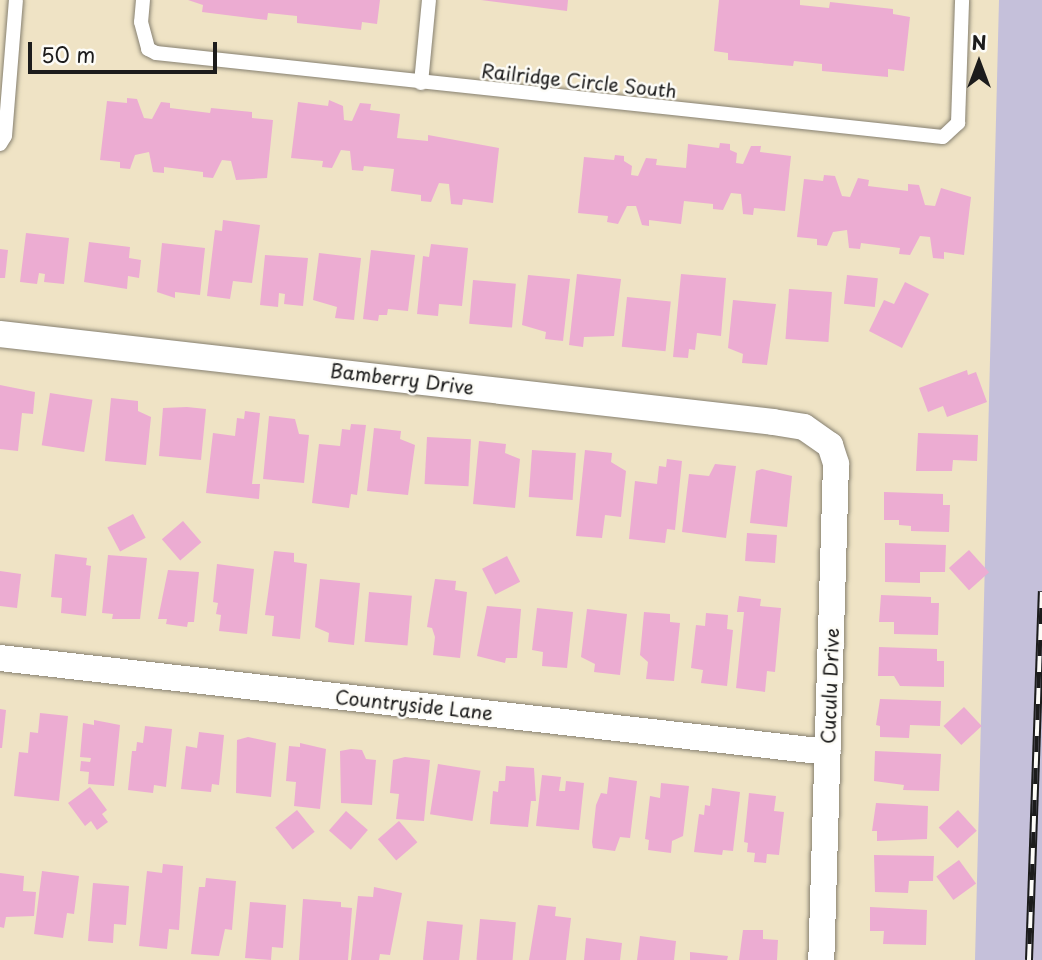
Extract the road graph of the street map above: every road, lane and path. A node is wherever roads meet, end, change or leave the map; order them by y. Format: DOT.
graph roads {
  1 [pos="16,0"];
  2 [pos="143,0"];
  3 [pos="429,0"];
  4 [pos="962,0"];
  5 [pos="5,62"];
  6 [pos="421,83"];
  7 [pos="0,144"];
  8 [pos="0,334"];
  9 [pos="804,427"];
  10 [pos="0,658"];
  11 [pos="828,752"];
  12 [pos="821,960"];
  1 -- 5 [label="lane"];
  2 -- 6 [label="lane, Railridge Circle South"];
  3 -- 6 [label="lane"];
  4 -- 6 [label="lane, Railridge Circle South"];
  5 -- 7 [label="lane"];
  8 -- 9 [label="street, Bamberry Drive"];
  9 -- 11 [label="street, Cuculu Drive"];
  10 -- 11 [label="street, Countryside Lane"];
  11 -- 12 [label="street, Cuculu Drive"];
}
